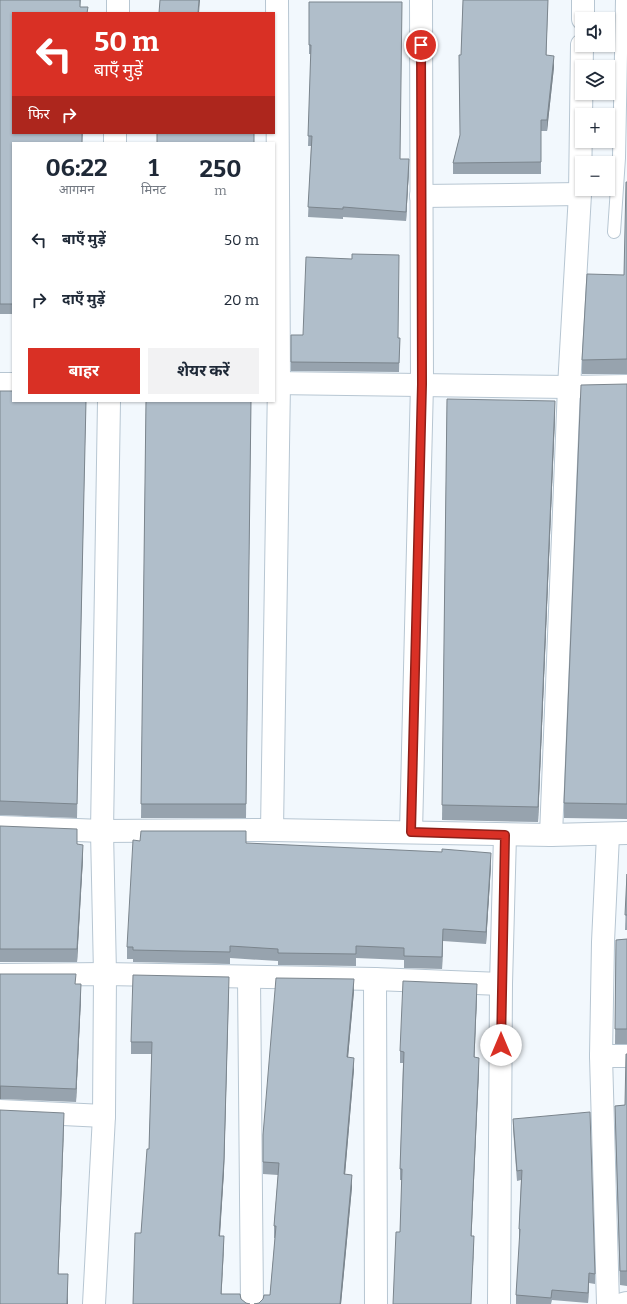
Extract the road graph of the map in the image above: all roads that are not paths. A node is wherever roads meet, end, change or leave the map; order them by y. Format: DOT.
graph roads {
  1 [pos="118,0"];
  2 [pos="277,0"];
  3 [pos="421,0"];
  4 [pos="583,0"];
  5 [pos="622,0"];
  6 [pos="118,12"];
  7 [pos="583,12"];
  8 [pos="582,52"];
  9 [pos="581,156"];
  10 [pos="575,194"];
  11 [pos="421,196"];
  12 [pos="580,196"];
  13 [pos="614,232"];
  14 [pos="276,383"];
  15 [pos="0,384"];
  16 [pos="12,384"];
  17 [pos="422,384"];
  18 [pos="627,386"];
  19 [pos="569,387"];
  20 [pos="109,402"];
  21 [pos="0,827"];
  22 [pos="102,830"];
  23 [pos="272,830"];
  24 [pos="411,832"];
  25 [pos="618,834"];
  26 [pos="505,835"];
  27 [pos="551,835"];
  28 [pos="104,974"];
  29 [pos="0,975"];
  30 [pos="249,978"];
  31 [pos="375,979"];
  32 [pos="501,984"];
  33 [pos="601,1056"];
  34 [pos="627,1056"];
  35 [pos="0,1111"];
  36 [pos="104,1116"];
  37 [pos="627,1303"];
  38 [pos="94,1304"];
  39 [pos="252,1304"];
  40 [pos="376,1304"];
  41 [pos="499,1304"];
  42 [pos="608,1304"];
  43 [pos="623,1304"];
  1 -- 6 [label="street"];
  2 -- 14 [label="street"];
  3 -- 11 [label="street"];
  4 -- 7 [label="street"];
  5 -- 13 [label="lane"];
  8 -- 9 [label="street"];
  10 -- 11 [label="street"];
  11 -- 17 [label="street"];
  12 -- 19 [label="street"];
  14 -- 17 [label="street"];
  14 -- 23 [label="street"];
  15 -- 16 [label="street"];
  17 -- 19 [label="street"];
  17 -- 24 [label="street"];
  18 -- 19 [label="street"];
  19 -- 27 [label="street"];
  20 -- 22 [label="street"];
  21 -- 22 [label="street"];
  22 -- 23 [label="street"];
  22 -- 28 [label="street"];
  23 -- 24 [label="street"];
  24 -- 26 [label="street"];
  25 -- 27 [label="street"];
  25 -- 33 [label="street"];
  26 -- 27 [label="street"];
  26 -- 32 [label="street"];
  28 -- 29 [label="street"];
  28 -- 30 [label="street"];
  28 -- 36 [label="street"];
  30 -- 31 [label="street"];
  30 -- 39 [label="street"];
  31 -- 32 [label="street"];
  31 -- 40 [label="street"];
  32 -- 41 [label="street"];
  33 -- 34 [label="street"];
  33 -- 42 [label="street"];
  35 -- 36 [label="street"];
  36 -- 38 [label="street"];
  37 -- 43 [label="street"];
}
